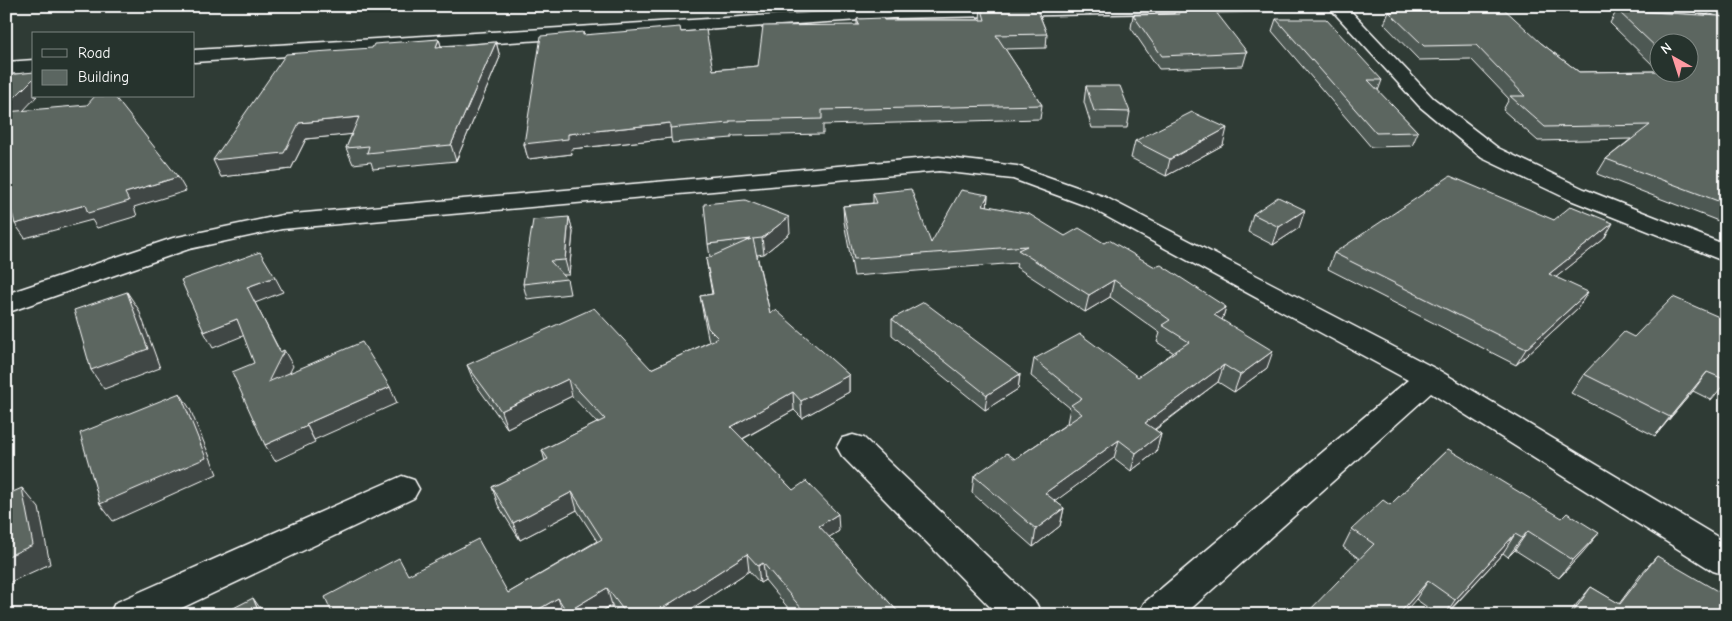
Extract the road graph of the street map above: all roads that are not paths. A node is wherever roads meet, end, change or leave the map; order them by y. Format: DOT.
graph roads {
  1 [pos="1274,6"];
  2 [pos="1336,6"];
  3 [pos="1633,6"];
  4 [pos="1726,26"];
  5 [pos="195,56"];
  6 [pos="32,66"];
  7 [pos="6,68"];
  8 [pos="1726,254"];
  9 [pos="6,304"];
  10 [pos="1429,378"];
  11 [pos="853,447"];
  12 [pos="402,489"];
  13 [pos="1726,560"];
  14 [pos="128,615"];
  15 [pos="1023,615"];
  16 [pos="1157,615"];
  1 -- 5 [label="street"];
  2 -- 8 [label="street"];
  3 -- 4 [label="street"];
  6 -- 7 [label="street"];
  9 -- 10 [label="street"];
  10 -- 13 [label="street"];
  10 -- 16 [label="street"];
  11 -- 15 [label="street"];
  12 -- 14 [label="street"];
}
